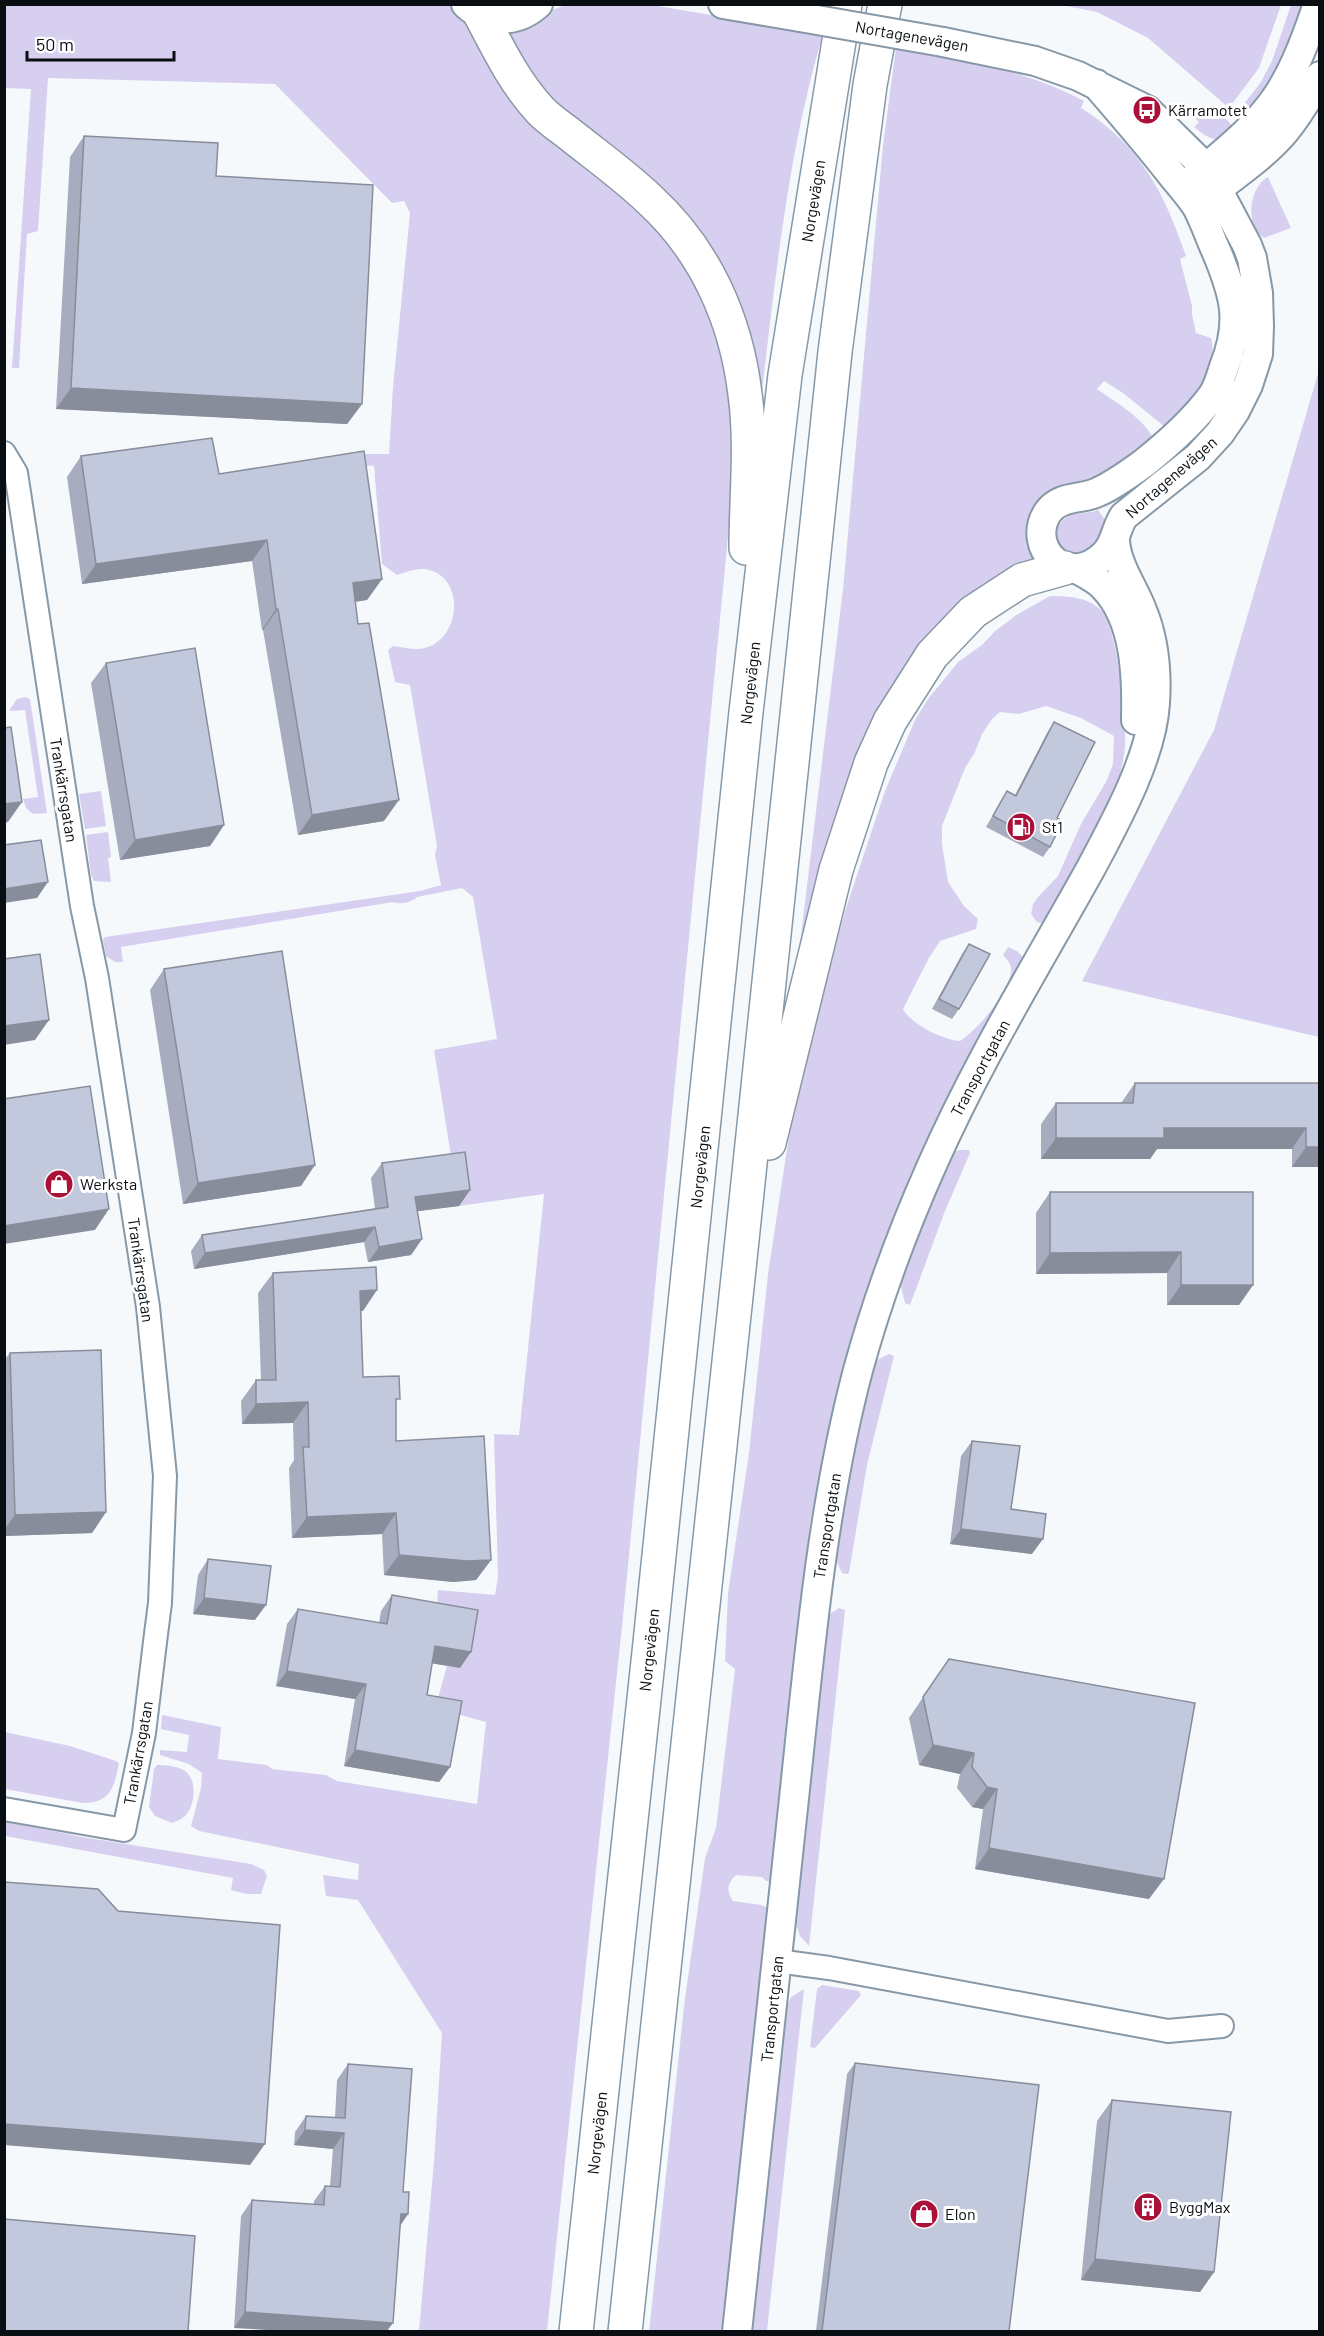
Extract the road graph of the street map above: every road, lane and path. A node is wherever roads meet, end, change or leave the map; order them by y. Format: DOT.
graph roads {
  1 [pos="538,4"];
  2 [pos="723,4"];
  3 [pos="845,4"];
  4 [pos="885,4"];
  5 [pos="1318,4"];
  6 [pos="473,9"];
  7 [pos="1320,76"];
  8 [pos="1096,84"];
  9 [pos="1212,178"];
  10 [pos="1189,197"];
  11 [pos="4,453"];
  12 [pos="1115,541"];
  13 [pos="1071,568"];
  14 [pos="746,712"];
  15 [pos="1132,782"];
  16 [pos="740,1259"];
  17 [pos="4,1809"];
  18 [pos="777,1961"];
  19 [pos="1222,2026"];
  20 [pos="576,2331"];
  21 [pos="625,2331"];
  22 [pos="737,2331"];
  1 -- 6 [label="street"];
  2 -- 8 [label="street, Nortagenevägen, bridge"];
  3 -- 14 [label="highway, Norgevägen"];
  4 -- 16 [label="highway"];
  5 -- 9 [label="street"];
  6 -- 14 [label="highway"];
  7 -- 9 [label="street"];
  8 -- 9 [label="street, Nortagenevägen"];
  8 -- 10 [label="street, Nortagenevägen"];
  9 -- 10 [label="street"];
  9 -- 12 [label="street, Nortagenevägen"];
  10 -- 13 [label="street, Nortagenevägen"];
  11 -- 17 [label="street, Trankärrsgatan"];
  12 -- 13 [label="street, Nortagenevägen"];
  12 -- 15 [label="street, Transportgatan"];
  13 -- 15 [label="street, Transportgatan"];
  13 -- 16 [label="highway"];
  14 -- 20 [label="highway, Norgevägen"];
  15 -- 18 [label="street, Transportgatan"];
  16 -- 21 [label="highway"];
  18 -- 19 [label="street"];
  18 -- 22 [label="street, Transportgatan"];
}
